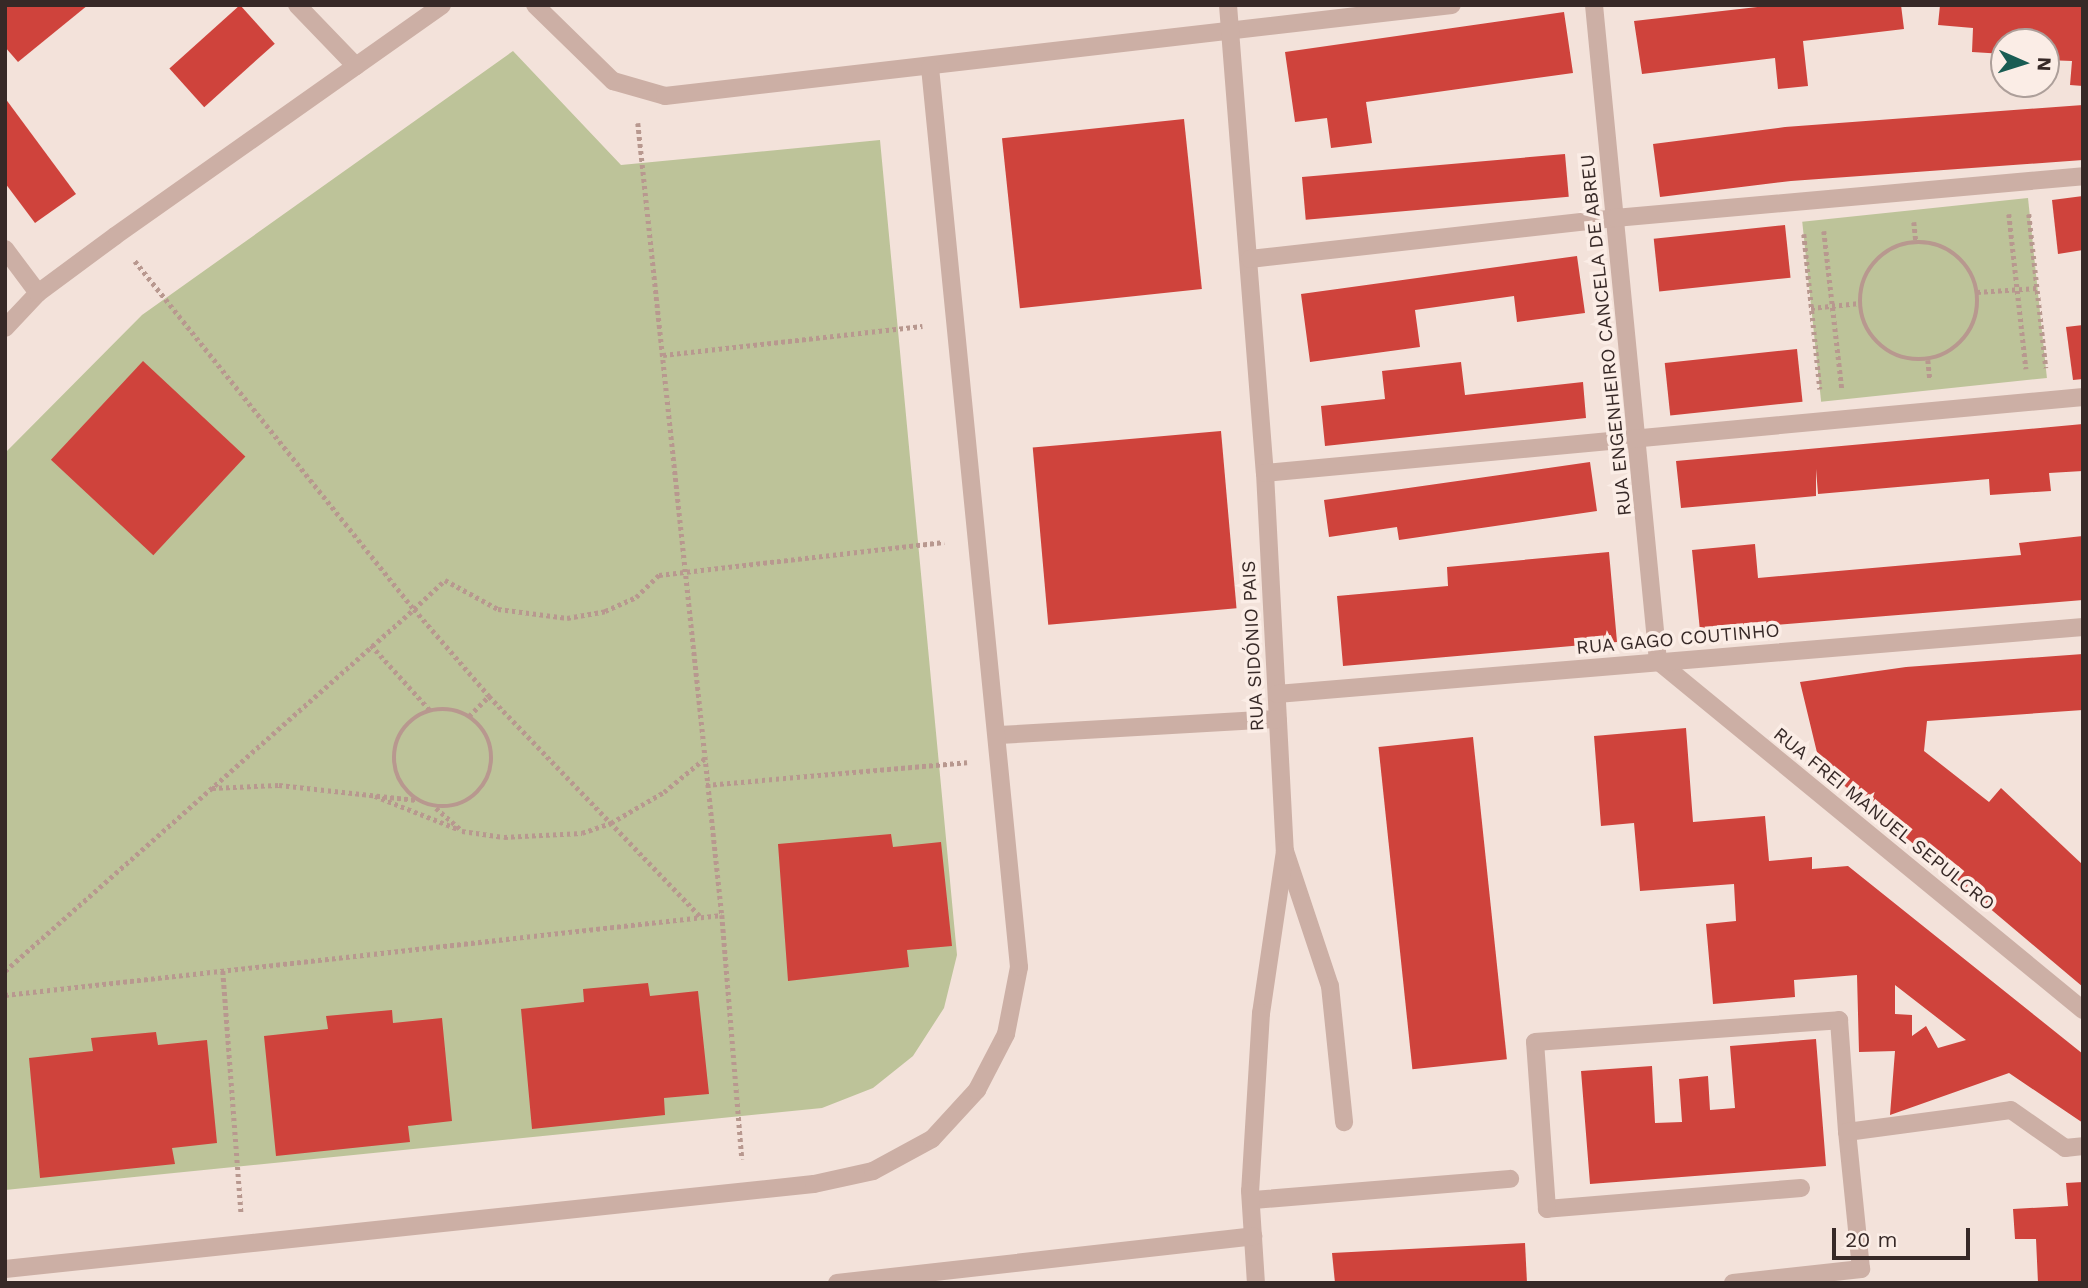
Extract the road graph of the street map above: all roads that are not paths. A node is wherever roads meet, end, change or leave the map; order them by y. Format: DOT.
graph roads {
  1 [pos="297,5"];
  2 [pos="442,5"];
  3 [pos="535,5"];
  4 [pos="1228,5"];
  5 [pos="1452,5"];
  6 [pos="1594,5"];
  7 [pos="1232,32"];
  8 [pos="356,66"];
  9 [pos="930,66"];
  10 [pos="2083,176"];
  11 [pos="1615,218"];
  12 [pos="5,249"];
  13 [pos="1250,259"];
  14 [pos="38,293"];
  15 [pos="5,328"];
  16 [pos="2083,397"];
  17 [pos="1638,441"];
  18 [pos="1265,473"];
  19 [pos="2083,627"];
  20 [pos="1658,661"];
  21 [pos="1278,694"];
  22 [pos="1278,719"];
  23 [pos="999,735"];
  24 [pos="1284,851"];
  25 [pos="2083,1010"];
  26 [pos="1344,1122"];
  27 [pos="1847,1132"];
  28 [pos="2083,1146"];
  29 [pos="1510,1179"];
  30 [pos="1801,1188"];
  31 [pos="1252,1200"];
  32 [pos="1253,1236"];
  33 [pos="5,1269"];
  34 [pos="837,1283"];
  35 [pos="1256,1283"];
  36 [pos="1733,1283"];
  1 -- 8 [label="street"];
  2 -- 8 [label="street"];
  3 -- 9 [label="street"];
  4 -- 7 [label="street, RUA SIDÓNIO PAIS"];
  5 -- 7 [label="street"];
  6 -- 11 [label="street, RUA ENGENHEIRO CANCELA DE ABREU"];
  7 -- 9 [label="street"];
  7 -- 13 [label="street, RUA SIDÓNIO PAIS"];
  8 -- 14 [label="street"];
  9 -- 23 [label="street"];
  10 -- 11 [label="street"];
  11 -- 13 [label="street"];
  11 -- 17 [label="street, RUA ENGENHEIRO CANCELA DE ABREU"];
  12 -- 14 [label="street"];
  13 -- 18 [label="street, RUA SIDÓNIO PAIS"];
  14 -- 15 [label="street"];
  16 -- 17 [label="street"];
  17 -- 18 [label="street"];
  17 -- 20 [label="street, RUA ENGENHEIRO CANCELA DE ABREU"];
  18 -- 21 [label="street, RUA SIDÓNIO PAIS"];
  19 -- 20 [label="street, RUA GAGO COUTINHO"];
  20 -- 21 [label="street, RUA GAGO COUTINHO"];
  20 -- 25 [label="street, RUA FREI MANUEL SEPULCRO"];
  21 -- 22 [label="street, RUA SIDÓNIO PAIS"];
  22 -- 23 [label="street"];
  22 -- 24 [label="street, RUA SIDÓNIO PAIS"];
  23 -- 33 [label="street"];
  24 -- 26 [label="street"];
  24 -- 31 [label="street, RUA SIDÓNIO PAIS"];
  27 -- 28 [label="street"];
  27 -- 30 [label="street"];
  27 -- 36 [label="street"];
  29 -- 31 [label="street"];
  31 -- 32 [label="street, RUA SIDÓNIO PAIS"];
  32 -- 34 [label="street"];
  32 -- 35 [label="street, RUA SIDÓNIO PAIS"];
}
